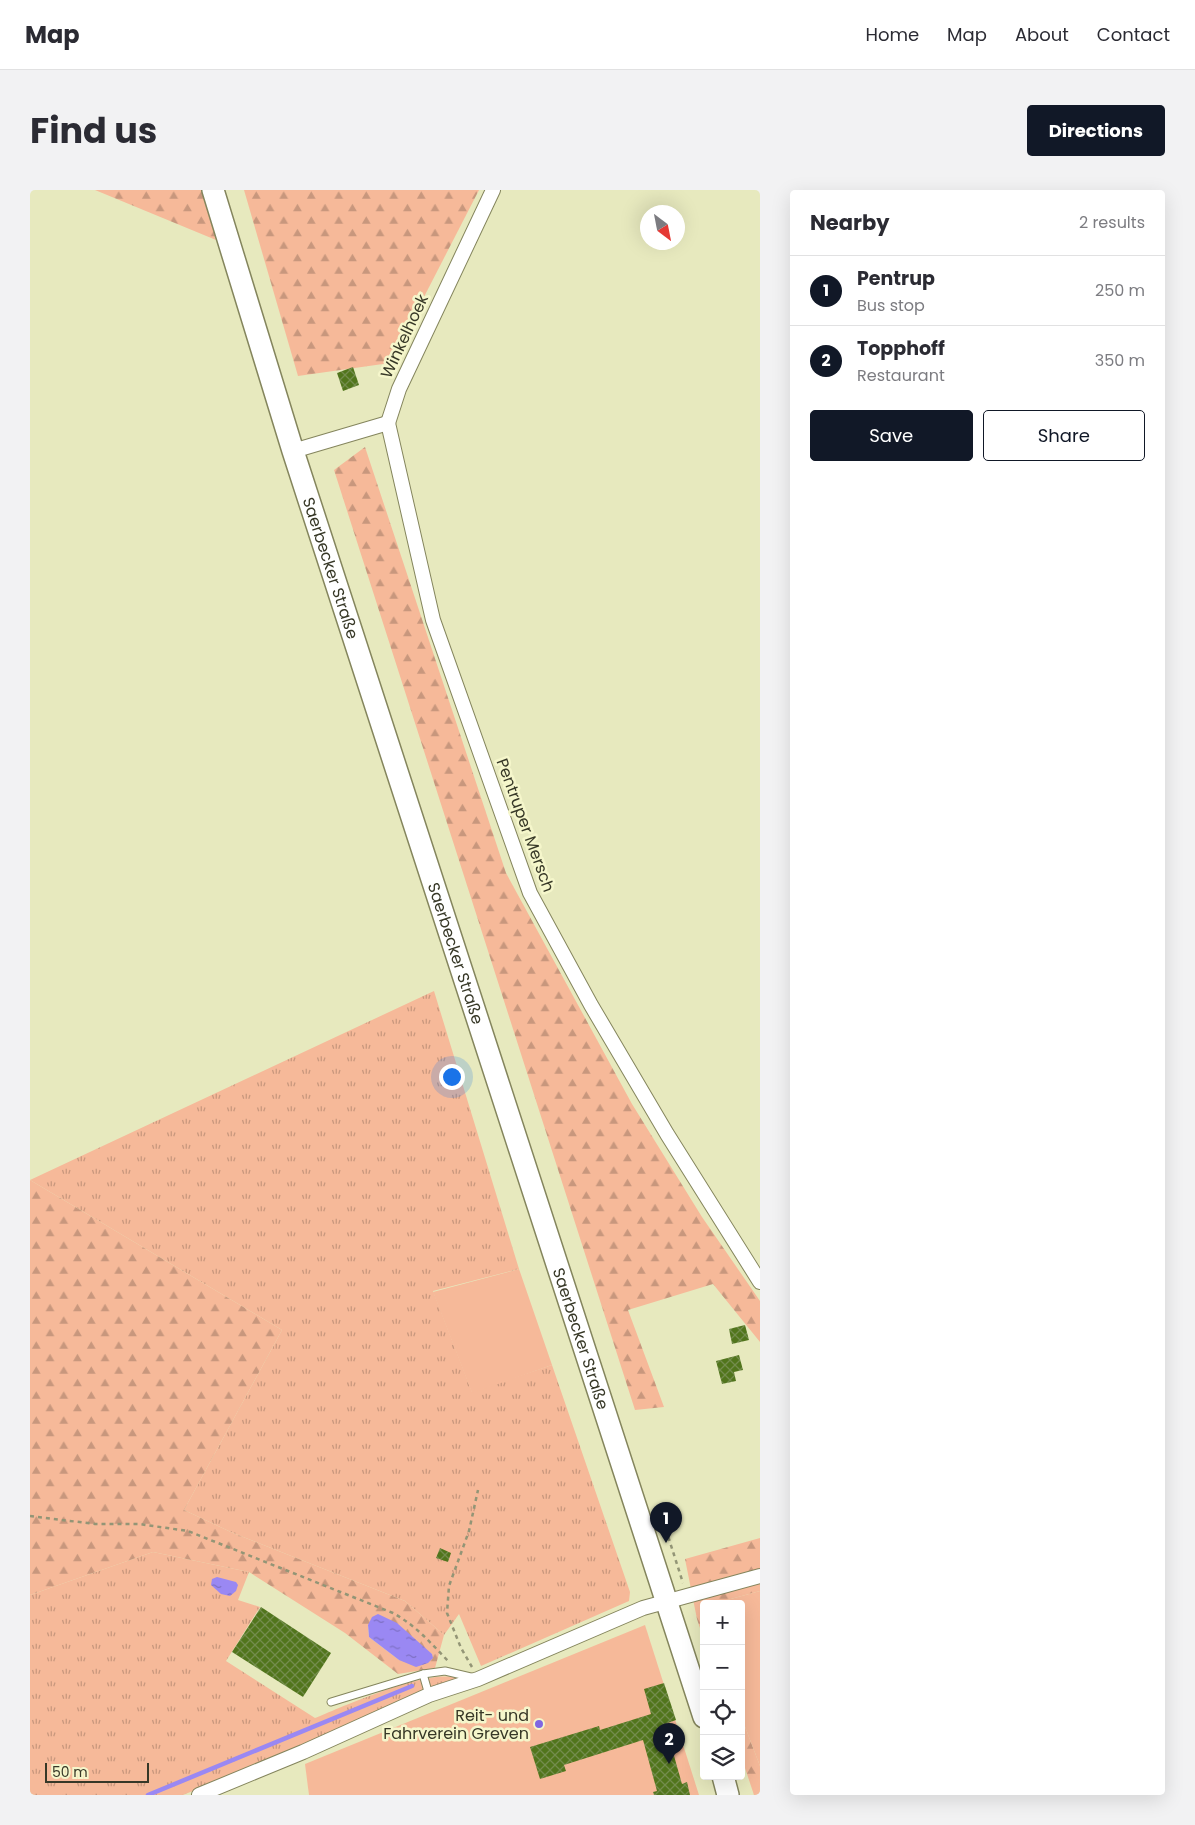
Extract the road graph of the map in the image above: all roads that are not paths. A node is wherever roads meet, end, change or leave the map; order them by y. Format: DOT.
graph roads {
  1 [pos="213,190"];
  2 [pos="493,190"];
  3 [pos="388,423"];
  4 [pos="300,449"];
  5 [pos="760,1282"];
  6 [pos="760,1576"];
  7 [pos="666,1601"];
  8 [pos="423,1674"];
  9 [pos="478,1679"];
  10 [pos="429,1695"];
  11 [pos="331,1702"];
  12 [pos="700,1705"];
  13 [pos="723,1780"];
  14 [pos="200,1795"];
  15 [pos="728,1795"];
  1 -- 4 [label="main road, Saerbecker Straße"];
  2 -- 3 [label="street, Winkelhoek"];
  3 -- 4 [label="street"];
  3 -- 5 [label="street, Pentruper Mersch"];
  4 -- 7 [label="main road, Saerbecker Straße"];
  6 -- 7 [label="street"];
  7 -- 9 [label="street"];
  7 -- 12 [label="main road, Saerbecker Straße"];
  8 -- 9 [label="lane"];
  8 -- 10 [label="lane"];
  8 -- 11 [label="lane"];
  9 -- 10 [label="street"];
  10 -- 14 [label="street"];
  13 -- 15 [label="main road"];
}
